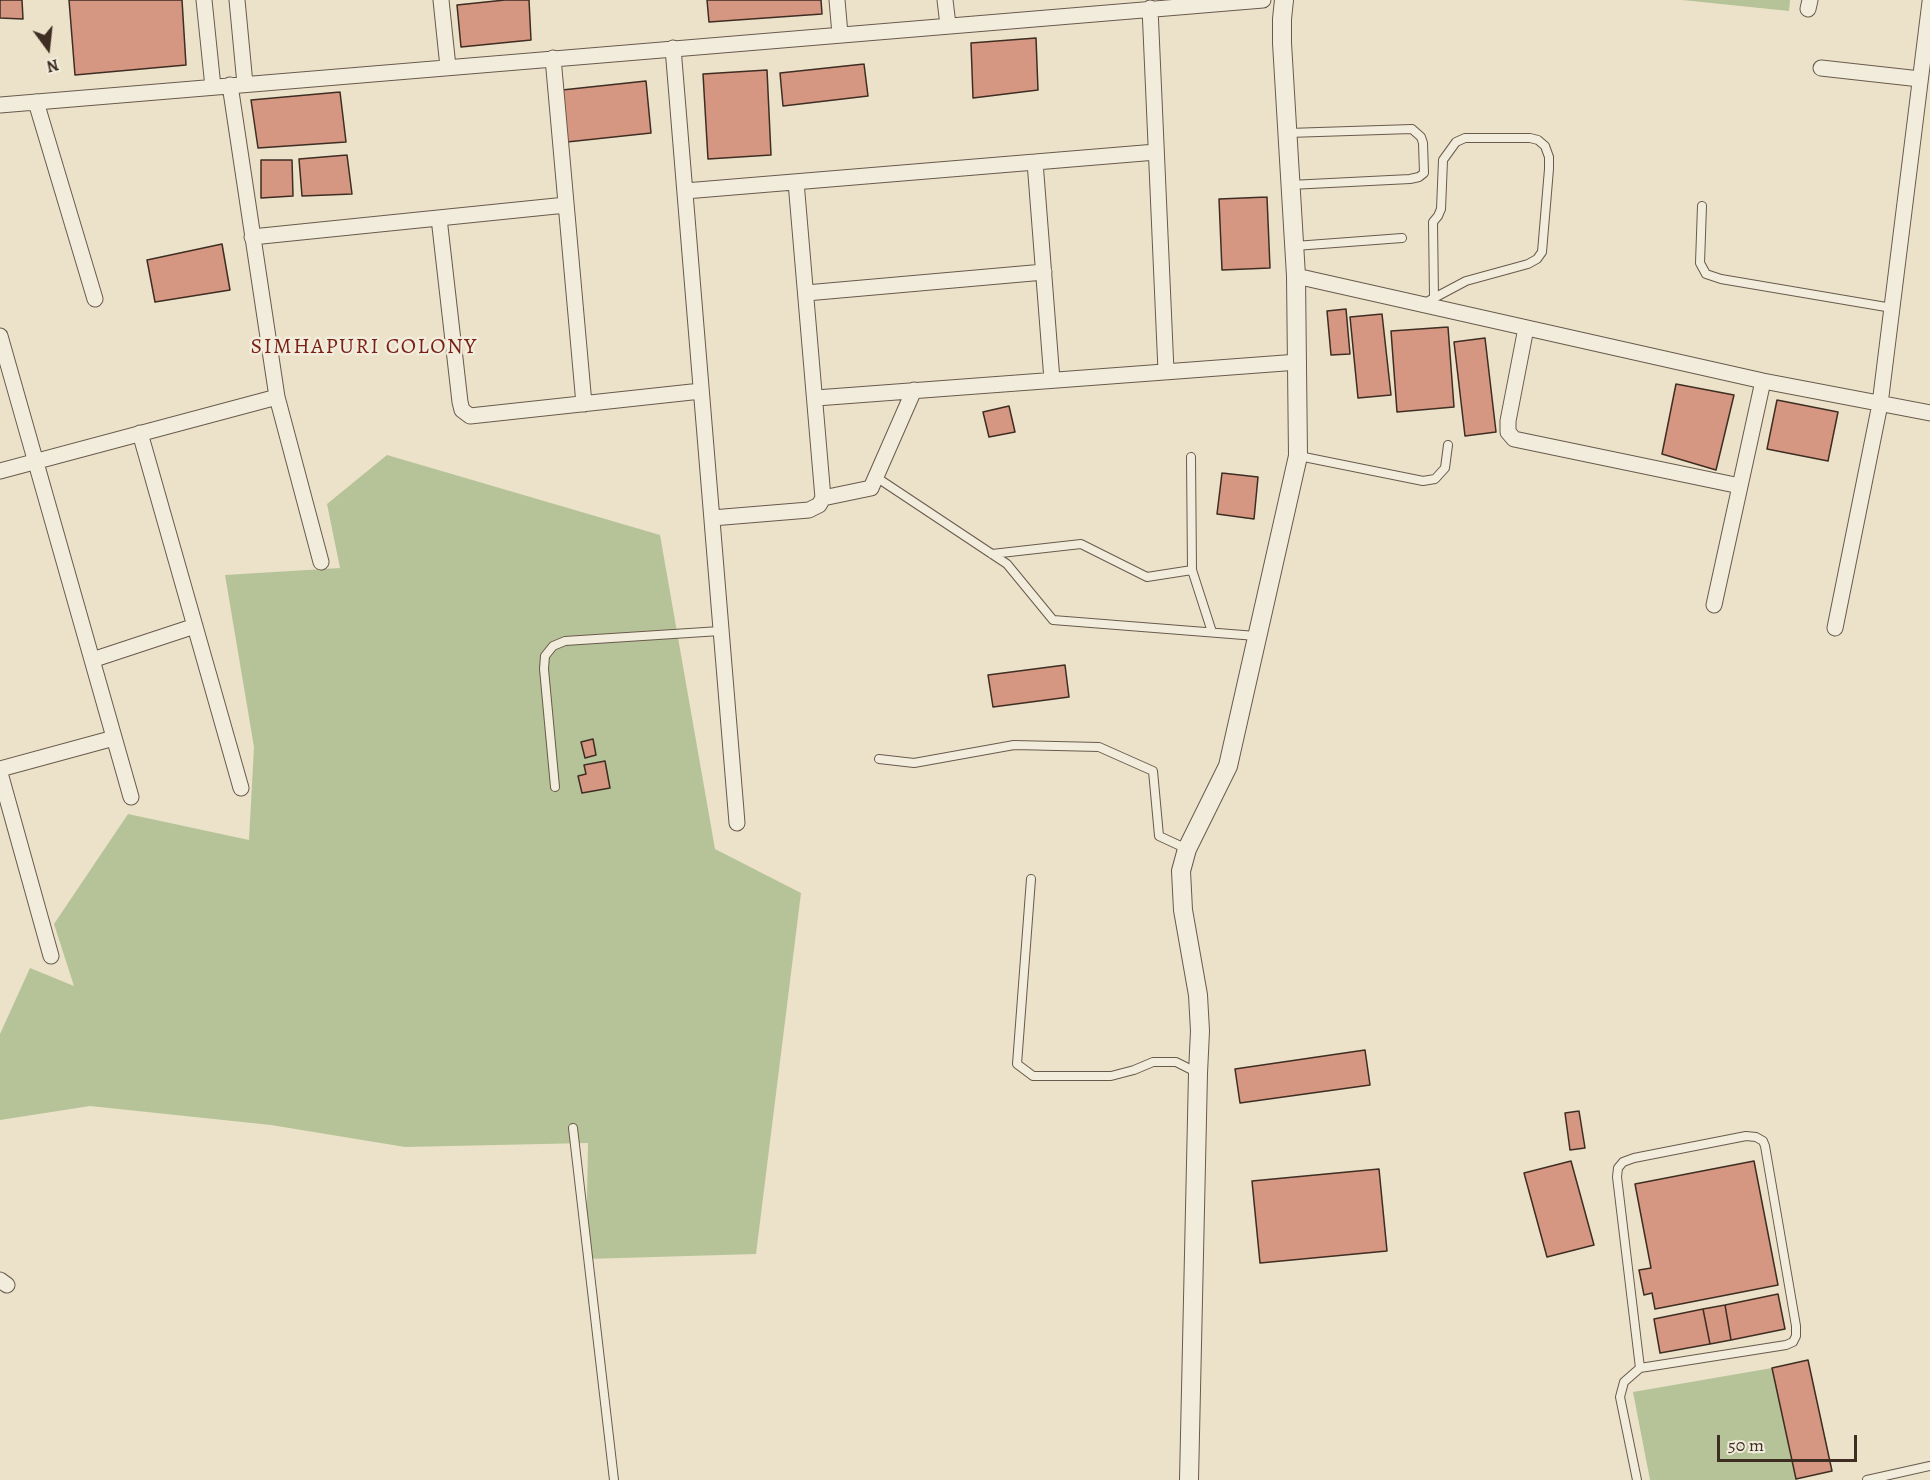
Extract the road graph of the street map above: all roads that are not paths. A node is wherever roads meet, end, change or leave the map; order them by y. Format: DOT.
graph roads {
  1 [pos="204,0"];
  2 [pos="237,0"];
  3 [pos="441,0"];
  4 [pos="837,0"];
  5 [pos="945,0"];
  6 [pos="1263,0"];
  7 [pos="1284,0"];
  8 [pos="1930,2"];
  9 [pos="1150,8"];
  10 [pos="1929,20"];
  11 [pos="948,25"];
  12 [pos="840,34"];
  13 [pos="673,48"];
  14 [pos="553,58"];
  15 [pos="448,67"];
  16 [pos="1821,68"];
  17 [pos="1920,79"];
  18 [pos="237,85"];
  19 [pos="213,87"];
  20 [pos="36,102"];
  21 [pos="0,105"];
  22 [pos="1923,119"];
  23 [pos="1286,133"];
  24 [pos="1156,152"];
  25 [pos="1035,162"];
  26 [pos="796,182"];
  27 [pos="1290,185"];
  28 [pos="685,191"];
  29 [pos="566,205"];
  30 [pos="1702,206"];
  31 [pos="439,218"];
  32 [pos="252,237"];
  33 [pos="1402,238"];
  34 [pos="1294,246"];
  35 [pos="1044,272"];
  36 [pos="1296,276"];
  37 [pos="806,293"];
  38 [pos="95,299"];
  39 [pos="1428,301"];
  40 [pos="1892,308"];
  41 [pos="1526,328"];
  42 [pos="0,336"];
  43 [pos="1298,362"];
  44 [pos="1166,371"];
  45 [pos="1052,380"];
  46 [pos="1763,381"];
  47 [pos="914,390"];
  48 [pos="701,391"];
  49 [pos="278,397"];
  50 [pos="816,398"];
  51 [pos="584,404"];
  52 [pos="1880,404"];
  53 [pos="1930,413"];
  54 [pos="140,433"];
  55 [pos="1448,445"];
  56 [pos="1298,456"];
  57 [pos="1191,457"];
  58 [pos="36,462"];
  59 [pos="0,471"];
  60 [pos="876,477"];
  61 [pos="1740,486"];
  62 [pos="823,498"];
  63 [pos="712,518"];
  64 [pos="992,554"];
  65 [pos="321,562"];
  66 [pos="1192,570"];
  67 [pos="1714,605"];
  68 [pos="195,626"];
  69 [pos="1835,628"];
  70 [pos="720,632"];
  71 [pos="1212,632"];
  72 [pos="1258,636"];
  73 [pos="92,660"];
  74 [pos="114,738"];
  75 [pos="879,759"];
  76 [pos="0,771"];
  77 [pos="555,787"];
  78 [pos="241,788"];
  79 [pos="130,797"];
  80 [pos="737,823"];
  81 [pos="1187,849"];
  82 [pos="1030,879"];
  83 [pos="51,956"];
  84 [pos="1198,1073"];
  85 [pos="573,1128"];
  86 [pos="1640,1368"];
  87 [pos="1930,1466"];
  88 [pos="614,1480"];
  89 [pos="1189,1480"];
  90 [pos="1637,1480"];
  91 [pos="1867,1480"];
  1 -- 19 [label="street"];
  2 -- 18 [label="street"];
  3 -- 15 [label="street"];
  4 -- 12 [label="street"];
  5 -- 11 [label="street"];
  6 -- 9 [label="street"];
  7 -- 23 [label="street"];
  8 -- 10 [label="street"];
  9 -- 11 [label="street"];
  9 -- 24 [label="street"];
  10 -- 17 [label="street"];
  11 -- 12 [label="street"];
  12 -- 13 [label="street"];
  13 -- 14 [label="street"];
  13 -- 28 [label="street"];
  14 -- 15 [label="street"];
  14 -- 29 [label="street"];
  15 -- 18 [label="street"];
  16 -- 17 [label="street"];
  17 -- 22 [label="street"];
  18 -- 19 [label="street"];
  18 -- 32 [label="street"];
  19 -- 20 [label="street"];
  20 -- 21 [label="street"];
  20 -- 38 [label="street"];
  22 -- 40 [label="street"];
  23 -- 27 [label="street"];
  23 -- 27 [label="lane"];
  24 -- 25 [label="street"];
  24 -- 44 [label="street"];
  25 -- 26 [label="street"];
  25 -- 35 [label="street"];
  26 -- 28 [label="street"];
  26 -- 37 [label="street"];
  27 -- 34 [label="street"];
  28 -- 48 [label="street"];
  29 -- 31 [label="street"];
  29 -- 51 [label="street"];
  30 -- 40 [label="lane"];
  31 -- 32 [label="street"];
  31 -- 51 [label="street"];
  32 -- 49 [label="street"];
  33 -- 34 [label="lane"];
  34 -- 36 [label="street"];
  35 -- 37 [label="street"];
  35 -- 45 [label="street"];
  36 -- 39 [label="street"];
  36 -- 43 [label="street"];
  37 -- 50 [label="street"];
  39 -- 39 [label="lane"];
  39 -- 41 [label="street"];
  40 -- 52 [label="street"];
  41 -- 46 [label="street"];
  41 -- 61 [label="street"];
  42 -- 58 [label="street"];
  43 -- 44 [label="street"];
  43 -- 56 [label="street"];
  44 -- 45 [label="street"];
  45 -- 47 [label="street"];
  46 -- 52 [label="street"];
  46 -- 61 [label="street"];
  47 -- 50 [label="street"];
  47 -- 60 [label="street"];
  48 -- 51 [label="street"];
  48 -- 63 [label="street"];
  49 -- 54 [label="street"];
  49 -- 65 [label="street"];
  50 -- 62 [label="street"];
  52 -- 53 [label="street"];
  52 -- 69 [label="street"];
  54 -- 58 [label="street"];
  54 -- 68 [label="street"];
  55 -- 56 [label="lane"];
  56 -- 72 [label="street"];
  57 -- 66 [label="lane"];
  58 -- 59 [label="street"];
  58 -- 73 [label="street"];
  60 -- 62 [label="street"];
  60 -- 64 [label="lane"];
  61 -- 67 [label="street"];
  62 -- 63 [label="street"];
  63 -- 70 [label="street"];
  64 -- 66 [label="lane"];
  64 -- 71 [label="lane"];
  66 -- 71 [label="lane"];
  68 -- 73 [label="street"];
  68 -- 78 [label="street"];
  70 -- 77 [label="lane"];
  70 -- 80 [label="street"];
  71 -- 72 [label="lane"];
  72 -- 81 [label="street"];
  73 -- 74 [label="street"];
  74 -- 76 [label="street"];
  74 -- 79 [label="street"];
  75 -- 81 [label="lane"];
  76 -- 83 [label="street"];
  81 -- 84 [label="street"];
  82 -- 84 [label="lane"];
  84 -- 89 [label="street"];
  85 -- 88 [label="lane"];
  86 -- 86 [label="lane"];
  86 -- 90 [label="lane"];
  87 -- 91 [label="lane"];
}
